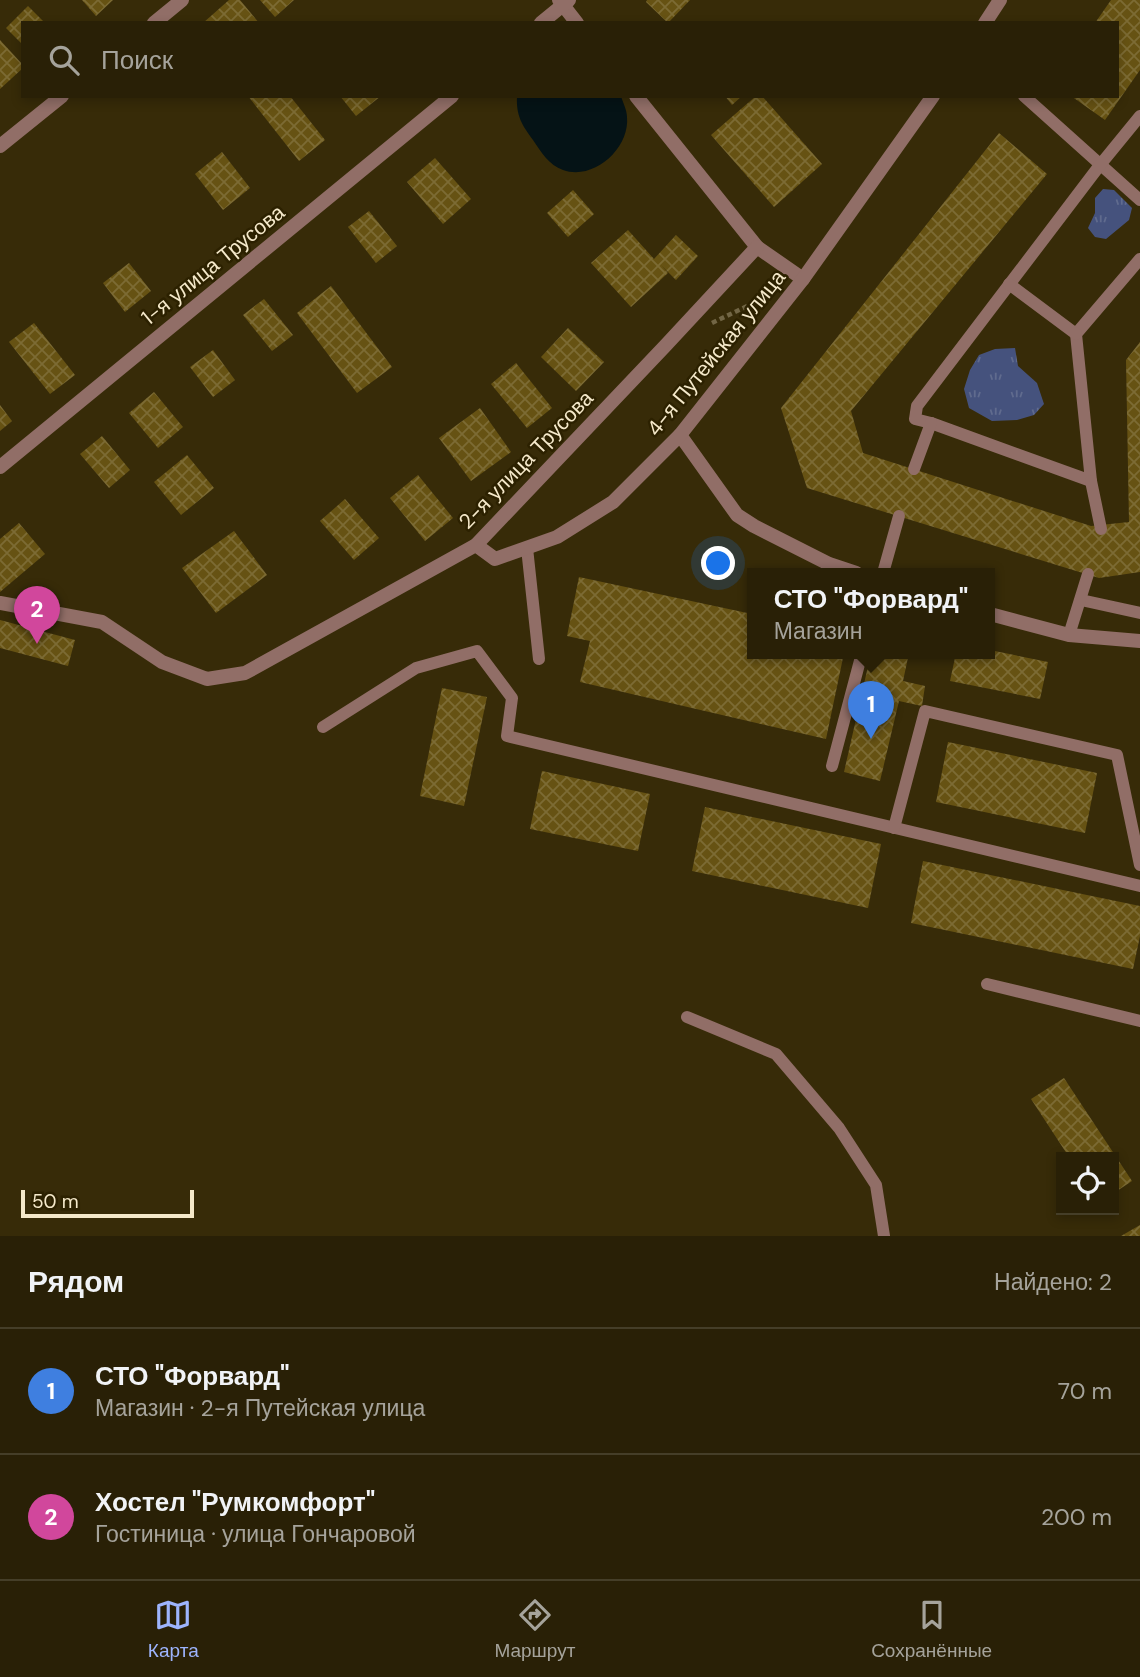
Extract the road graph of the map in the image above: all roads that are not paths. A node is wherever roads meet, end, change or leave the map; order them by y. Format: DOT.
graph roads {
  1 [pos="182,0"];
  2 [pos="1000,0"];
  3 [pos="563,2"];
  4 [pos="156,21"];
  5 [pos="543,21"];
  6 [pos="576,21"];
  7 [pos="986,21"];
  8 [pos="60,98"];
  9 [pos="450,98"];
  10 [pos="638,98"];
  11 [pos="932,98"];
  12 [pos="1026,98"];
  13 [pos="1140,116"];
  14 [pos="0,146"];
  15 [pos="1100,165"];
  16 [pos="1140,200"];
  17 [pos="757,247"];
  18 [pos="1140,259"];
  19 [pos="803,279"];
  20 [pos="1009,284"];
  21 [pos="1076,334"];
  22 [pos="931,423"];
  23 [pos="680,435"];
  24 [pos="0,467"];
  25 [pos="914,469"];
  26 [pos="1091,481"];
  27 [pos="900,516"];
  28 [pos="1101,529"];
  29 [pos="476,545"];
  30 [pos="527,548"];
  31 [pos="841,568"];
  32 [pos="884,568"];
  33 [pos="1088,574"];
  34 [pos="1081,600"];
  35 [pos="0,603"];
  36 [pos="1140,613"];
  37 [pos="995,615"];
  38 [pos="1069,635"];
  39 [pos="1140,641"];
  40 [pos="539,659"];
  41 [pos="860,659"];
  42 [pos="323,727"];
  43 [pos="832,766"];
  44 [pos="894,828"];
  45 [pos="1140,865"];
  46 [pos="1140,886"];
  47 [pos="987,984"];
  48 [pos="687,1017"];
  49 [pos="1140,1021"];
  50 [pos="884,1236"];
  1 -- 4 [label="street"];
  2 -- 7 [label="street"];
  3 -- 5 [label="street"];
  3 -- 6 [label="street"];
  8 -- 14 [label="street"];
  9 -- 24 [label="street, 1-я улица Трусова"];
  10 -- 17 [label="street"];
  11 -- 19 [label="street, 4-я Путейская улица"];
  12 -- 15 [label="lane"];
  13 -- 15 [label="lane"];
  15 -- 16 [label="lane"];
  15 -- 20 [label="lane"];
  17 -- 19 [label="street"];
  17 -- 29 [label="street, 2-я улица Трусова"];
  18 -- 21 [label="lane"];
  19 -- 23 [label="street, 4-я Путейская улица"];
  20 -- 21 [label="lane"];
  20 -- 22 [label="lane"];
  21 -- 26 [label="lane"];
  22 -- 25 [label="lane"];
  22 -- 26 [label="lane"];
  23 -- 30 [label="street, 4-я Путейская улица"];
  23 -- 31 [label="street"];
  26 -- 28 [label="lane"];
  27 -- 32 [label="lane"];
  29 -- 30 [label="street, 4-я Путейская улица"];
  29 -- 35 [label="street, 2-я улица Трусова"];
  30 -- 40 [label="lane"];
  33 -- 34 [label="lane"];
  34 -- 36 [label="lane"];
  34 -- 38 [label="lane"];
  37 -- 38 [label="street"];
  38 -- 39 [label="street"];
  41 -- 43 [label="lane"];
  42 -- 44 [label="lane"];
  44 -- 45 [label="lane"];
  44 -- 46 [label="lane"];
  47 -- 49 [label="lane"];
  48 -- 50 [label="lane"];
}
